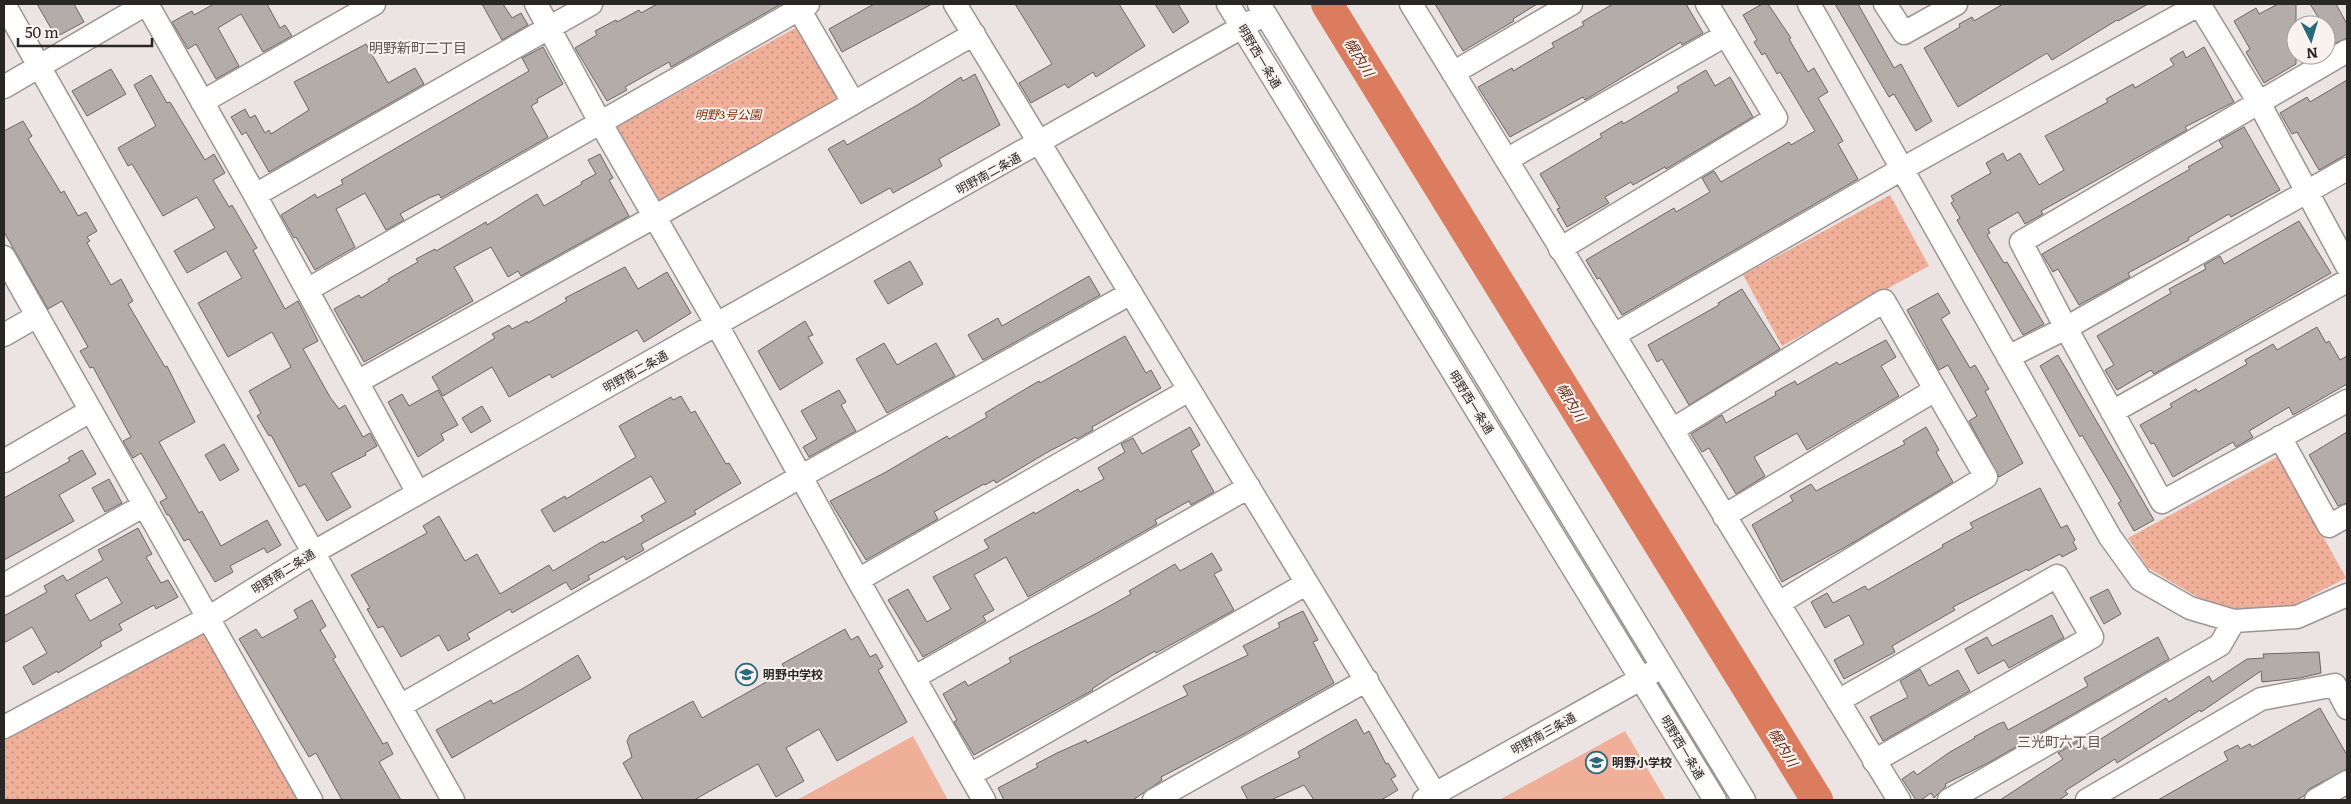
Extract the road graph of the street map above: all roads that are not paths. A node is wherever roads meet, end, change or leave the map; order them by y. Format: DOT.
graph roads {
  1 [pos="4,4"];
  2 [pos="146,4"];
  3 [pos="374,4"];
  4 [pos="536,4"];
  5 [pos="591,4"];
  6 [pos="955,4"];
  7 [pos="1228,4"];
  8 [pos="1411,4"];
  9 [pos="1571,4"];
  10 [pos="1707,4"];
  11 [pos="1809,4"];
  12 [pos="1885,4"];
  13 [pos="1956,4"];
  14 [pos="2200,4"];
  15 [pos="804,6"];
  16 [pos="1262,9"];
  17 [pos="549,27"];
  18 [pos="1242,27"];
  19 [pos="974,34"];
  20 [pos="1726,35"];
  21 [pos="2347,50"];
  22 [pos="38,68"];
  23 [pos="1453,73"];
  24 [pos="4,87"];
  25 [pos="2258,101"];
  26 [pos="202,102"];
  27 [pos="853,102"];
  28 [pos="600,122"];
  29 [pos="1040,143"];
  30 [pos="1508,159"];
  31 [pos="1902,169"];
  32 [pos="2347,169"];
  33 [pos="2307,192"];
  34 [pos="255,195"];
  35 [pos="654,217"];
  36 [pos="1560,249"];
  37 [pos="4,257"];
  38 [pos="2347,266"];
  39 [pos="2347,281"];
  40 [pos="307,290"];
  41 [pos="1131,293"];
  42 [pos="37,316"];
  43 [pos="717,325"];
  44 [pos="2066,328"];
  45 [pos="4,335"];
  46 [pos="1614,335"];
  47 [pos="2008,357"];
  48 [pos="358,381"];
  49 [pos="1189,390"];
  50 [pos="1935,390"];
  51 [pos="2347,401"];
  52 [pos="90,411"];
  53 [pos="2112,412"];
  54 [pos="1672,430"];
  55 [pos="2280,437"];
  56 [pos="4,461"];
  57 [pos="800,476"];
  58 [pos="1249,487"];
  59 [pos="418,492"];
  60 [pos="143,506"];
  61 [pos="1724,516"];
  62 [pos="2347,516"];
  63 [pos="314,552"];
  64 [pos="858,580"];
  65 [pos="1306,584"];
  66 [pos="4,585"];
  67 [pos="2347,594"];
  68 [pos="1779,603"];
  69 [pos="208,618"];
  70 [pos="2234,621"];
  71 [pos="1663,666"];
  72 [pos="915,677"];
  73 [pos="1641,678"];
  74 [pos="1367,680"];
  75 [pos="1838,701"];
  76 [pos="400,706"];
  77 [pos="2347,708"];
  78 [pos="4,728"];
  79 [pos="1874,761"];
  80 [pos="970,775"];
  81 [pos="2347,782"];
  82 [pos="1429,797"];
  83 [pos="311,800"];
  84 [pos="452,800"];
  85 [pos="984,800"];
  86 [pos="1154,800"];
  87 [pos="1715,800"];
  88 [pos="1744,800"];
  89 [pos="1899,800"];
  90 [pos="1949,800"];
  91 [pos="2087,800"];
  92 [pos="2316,800"];
  1 -- 22 [label="street"];
  2 -- 22 [label="street"];
  2 -- 26 [label="street"];
  3 -- 26 [label="street"];
  4 -- 17 [label="street"];
  5 -- 17 [label="street"];
  6 -- 19 [label="street"];
  7 -- 18 [label="street, 明野西一条通"];
  8 -- 23 [label="street"];
  9 -- 23 [label="street"];
  10 -- 20 [label="street"];
  11 -- 31 [label="street"];
  12 -- 13 [label="street"];
  14 -- 25 [label="street"];
  14 -- 31 [label="street"];
  15 -- 27 [label="street"];
  15 -- 28 [label="street"];
  16 -- 18 [label="street, 明野南二条通"];
  16 -- 71 [label="street, 明野西一条通"];
  17 -- 28 [label="street"];
  17 -- 34 [label="street"];
  18 -- 29 [label="street, 明野南二条通"];
  18 -- 73 [label="street, 明野西一条通"];
  19 -- 27 [label="street"];
  19 -- 29 [label="street"];
  20 -- 30 [label="street"];
  20 -- 36 [label="street"];
  21 -- 25 [label="street"];
  22 -- 24 [label="street"];
  22 -- 63 [label="street"];
  23 -- 30 [label="street"];
  25 -- 33 [label="street"];
  25 -- 44 [label="street"];
  26 -- 34 [label="street"];
  27 -- 35 [label="street"];
  28 -- 35 [label="street"];
  28 -- 40 [label="street"];
  29 -- 41 [label="street"];
  29 -- 43 [label="street, 明野南二条通"];
  30 -- 36 [label="street"];
  31 -- 46 [label="street"];
  31 -- 47 [label="street"];
  32 -- 33 [label="street"];
  33 -- 38 [label="street"];
  33 -- 44 [label="street"];
  34 -- 40 [label="street"];
  35 -- 43 [label="street"];
  35 -- 48 [label="street"];
  36 -- 46 [label="street"];
  37 -- 42 [label="street"];
  39 -- 53 [label="street"];
  40 -- 48 [label="street"];
  41 -- 49 [label="street"];
  41 -- 57 [label="street"];
  42 -- 45 [label="street"];
  42 -- 52 [label="street"];
  43 -- 57 [label="street"];
  43 -- 59 [label="street, 明野南二条通"];
  44 -- 47 [label="street"];
  44 -- 53 [label="street"];
  46 -- 54 [label="street"];
  47 -- 70 [label="street"];
  48 -- 59 [label="street"];
  49 -- 58 [label="street"];
  49 -- 64 [label="street"];
  50 -- 54 [label="street"];
  50 -- 61 [label="street"];
  50 -- 68 [label="street"];
  51 -- 55 [label="street"];
  52 -- 56 [label="street"];
  52 -- 60 [label="street"];
  53 -- 55 [label="street"];
  54 -- 61 [label="street"];
  55 -- 62 [label="street"];
  57 -- 64 [label="street"];
  57 -- 76 [label="street"];
  58 -- 65 [label="street"];
  58 -- 72 [label="street"];
  59 -- 63 [label="street, 明野南二条通"];
  60 -- 66 [label="street"];
  60 -- 69 [label="street"];
  61 -- 68 [label="street"];
  63 -- 69 [label="street, 明野南二条通"];
  63 -- 76 [label="street"];
  64 -- 72 [label="street"];
  65 -- 74 [label="street"];
  65 -- 80 [label="street"];
  67 -- 70 [label="street"];
  68 -- 75 [label="street"];
  69 -- 78 [label="street, 明野南二条通"];
  69 -- 83 [label="street"];
  70 -- 90 [label="street"];
  71 -- 73 [label="street, 明野南三条通"];
  71 -- 88 [label="street, 明野西一条通"];
  72 -- 80 [label="street"];
  73 -- 82 [label="street, 明野南三条通"];
  73 -- 87 [label="street, 明野西一条通"];
  74 -- 82 [label="street"];
  74 -- 86 [label="street"];
  75 -- 79 [label="street"];
  75 -- 79 [label="street"];
  76 -- 84 [label="street"];
  77 -- 91 [label="street"];
  79 -- 89 [label="street"];
  80 -- 85 [label="street"];
  81 -- 92 [label="street"];
}
